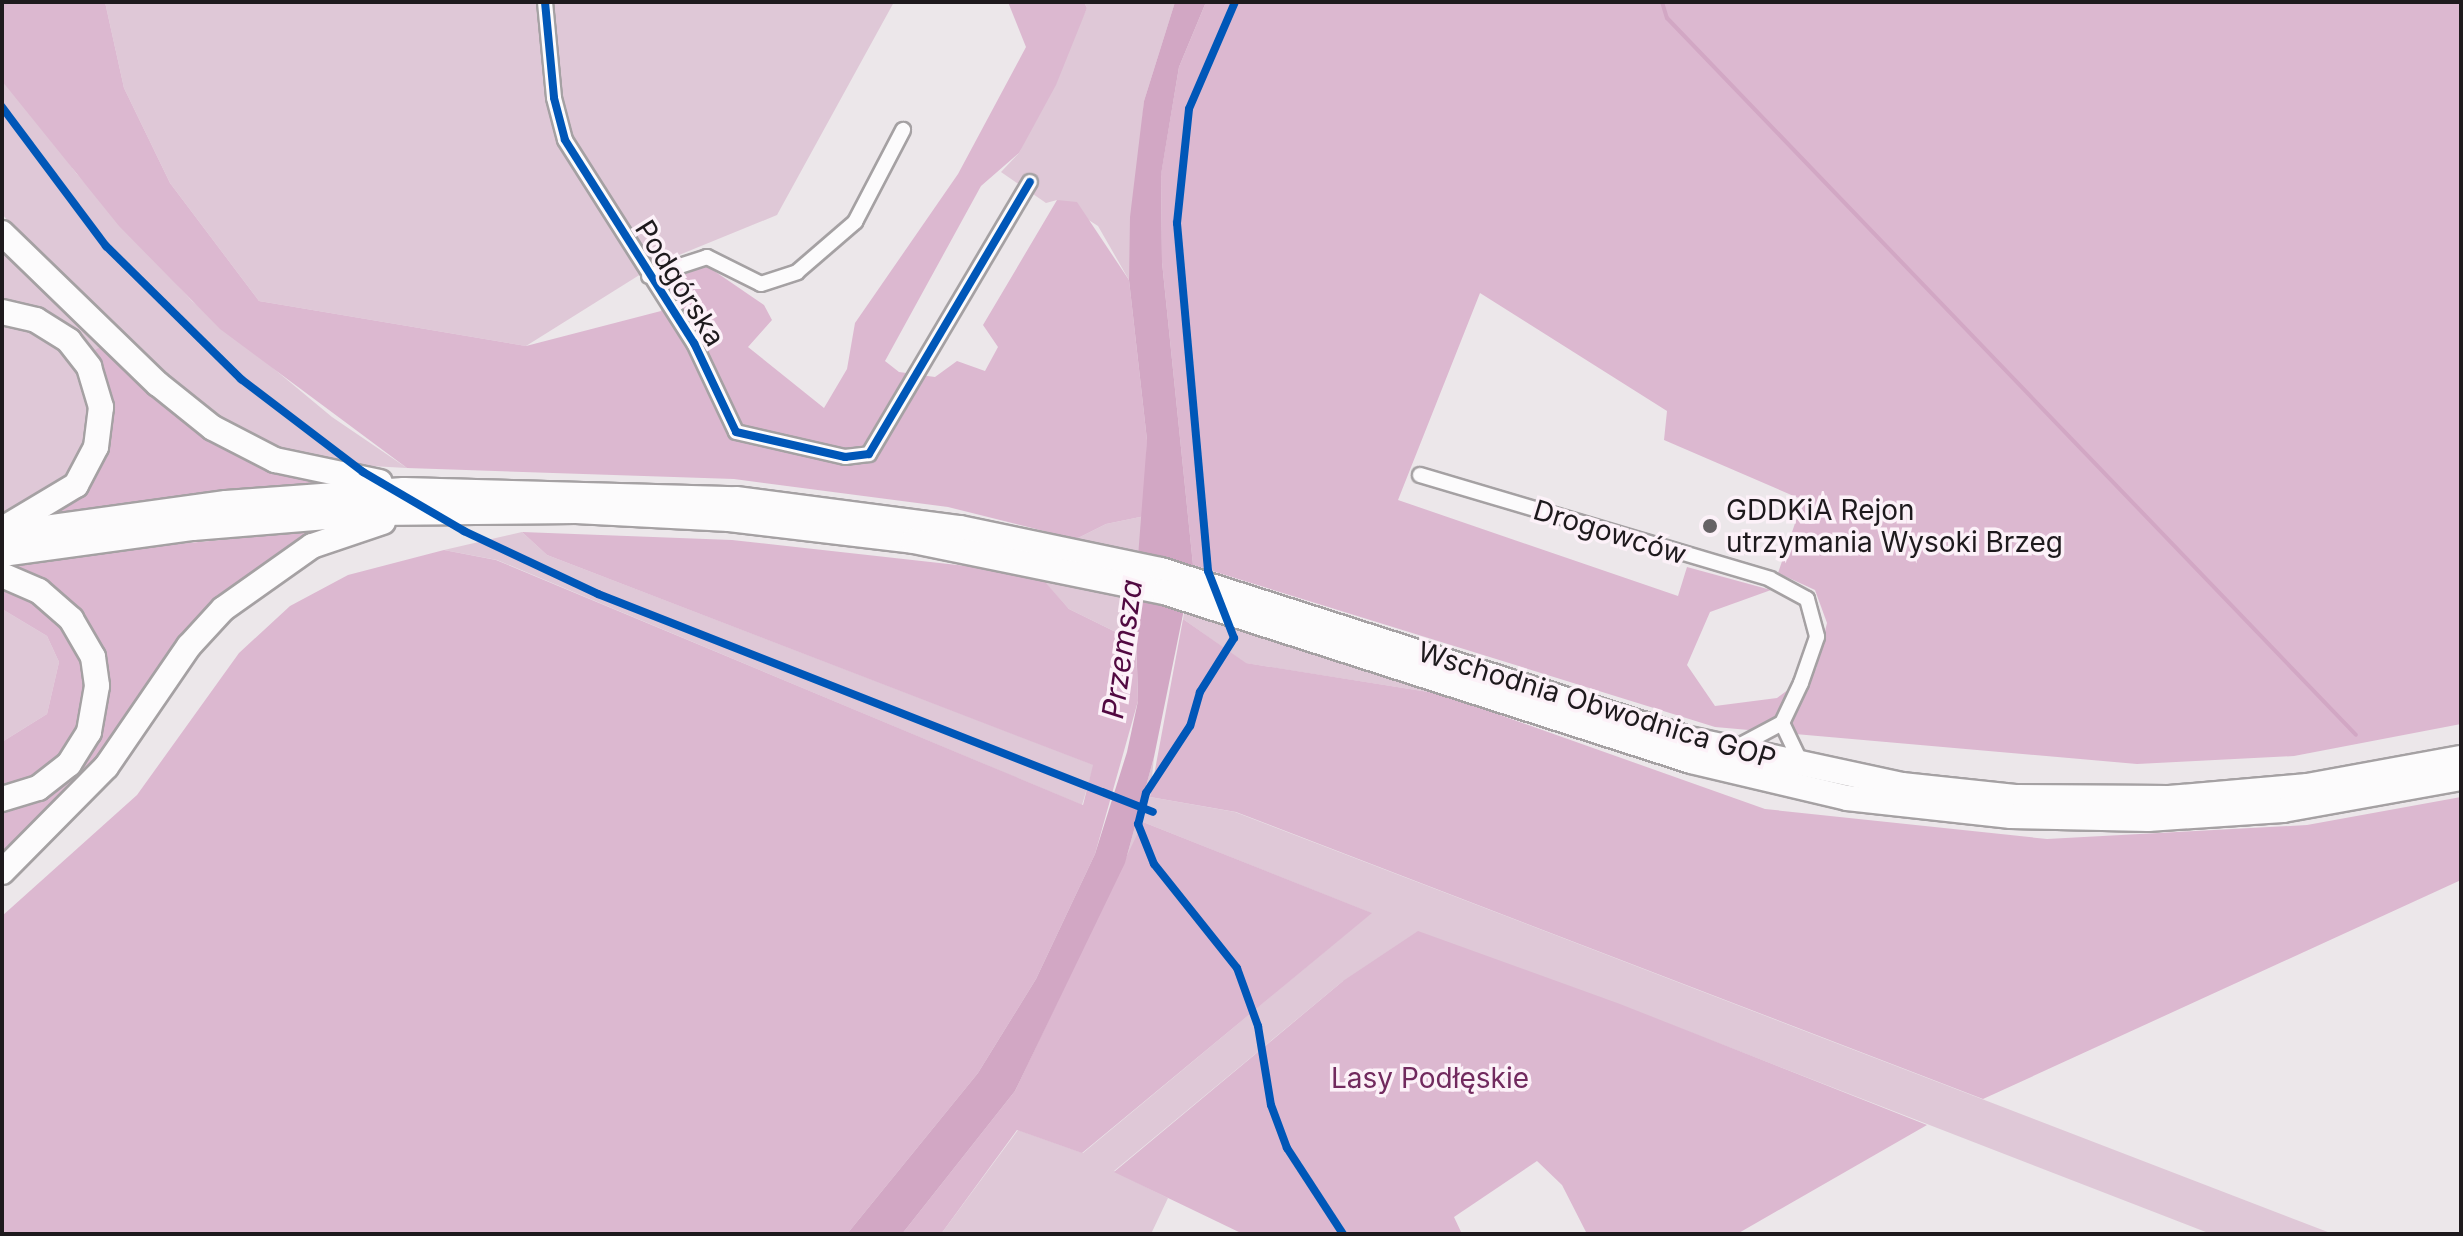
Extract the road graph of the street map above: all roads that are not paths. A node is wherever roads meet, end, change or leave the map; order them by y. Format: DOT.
graph roads {
  1 [pos="545,2"];
  2 [pos="903,130"];
  3 [pos="1030,182"];
  4 [pos="2,233"];
  5 [pos="649,276"];
  6 [pos="2,312"];
  7 [pos="1420,475"];
  8 [pos="404,501"];
  9 [pos="2,531"];
  10 [pos="2,554"];
  11 [pos="2,575"];
  12 [pos="1309,624"];
  13 [pos="1782,723"];
  14 [pos="1729,750"];
  15 [pos="2461,758"];
  16 [pos="1804,768"];
  17 [pos="2461,778"];
  18 [pos="2,799"];
  19 [pos="2,872"];
  1 -- 5 [label="street, Podgórska"];
  2 -- 5 [label="street, Podgórska"];
  3 -- 5 [label="street, Podgórska"];
  4 -- 8 [label="highway"];
  6 -- 9 [label="highway"];
  7 -- 13 [label="street, Drogowców"];
  8 -- 9 [label="highway"];
  8 -- 10 [label="highway"];
  8 -- 12 [label="highway"];
  8 -- 19 [label="highway"];
  11 -- 18 [label="highway"];
  12 -- 14 [label="highway, Wschodnia Obwodnica GOP"];
  12 -- 17 [label="highway, Wschodnia Obwodnica GOP"];
  13 -- 14 [label="street"];
  13 -- 16 [label="street"];
  14 -- 16 [label="highway, Wschodnia Obwodnica GOP"];
  15 -- 16 [label="highway, Wschodnia Obwodnica GOP"];
}
